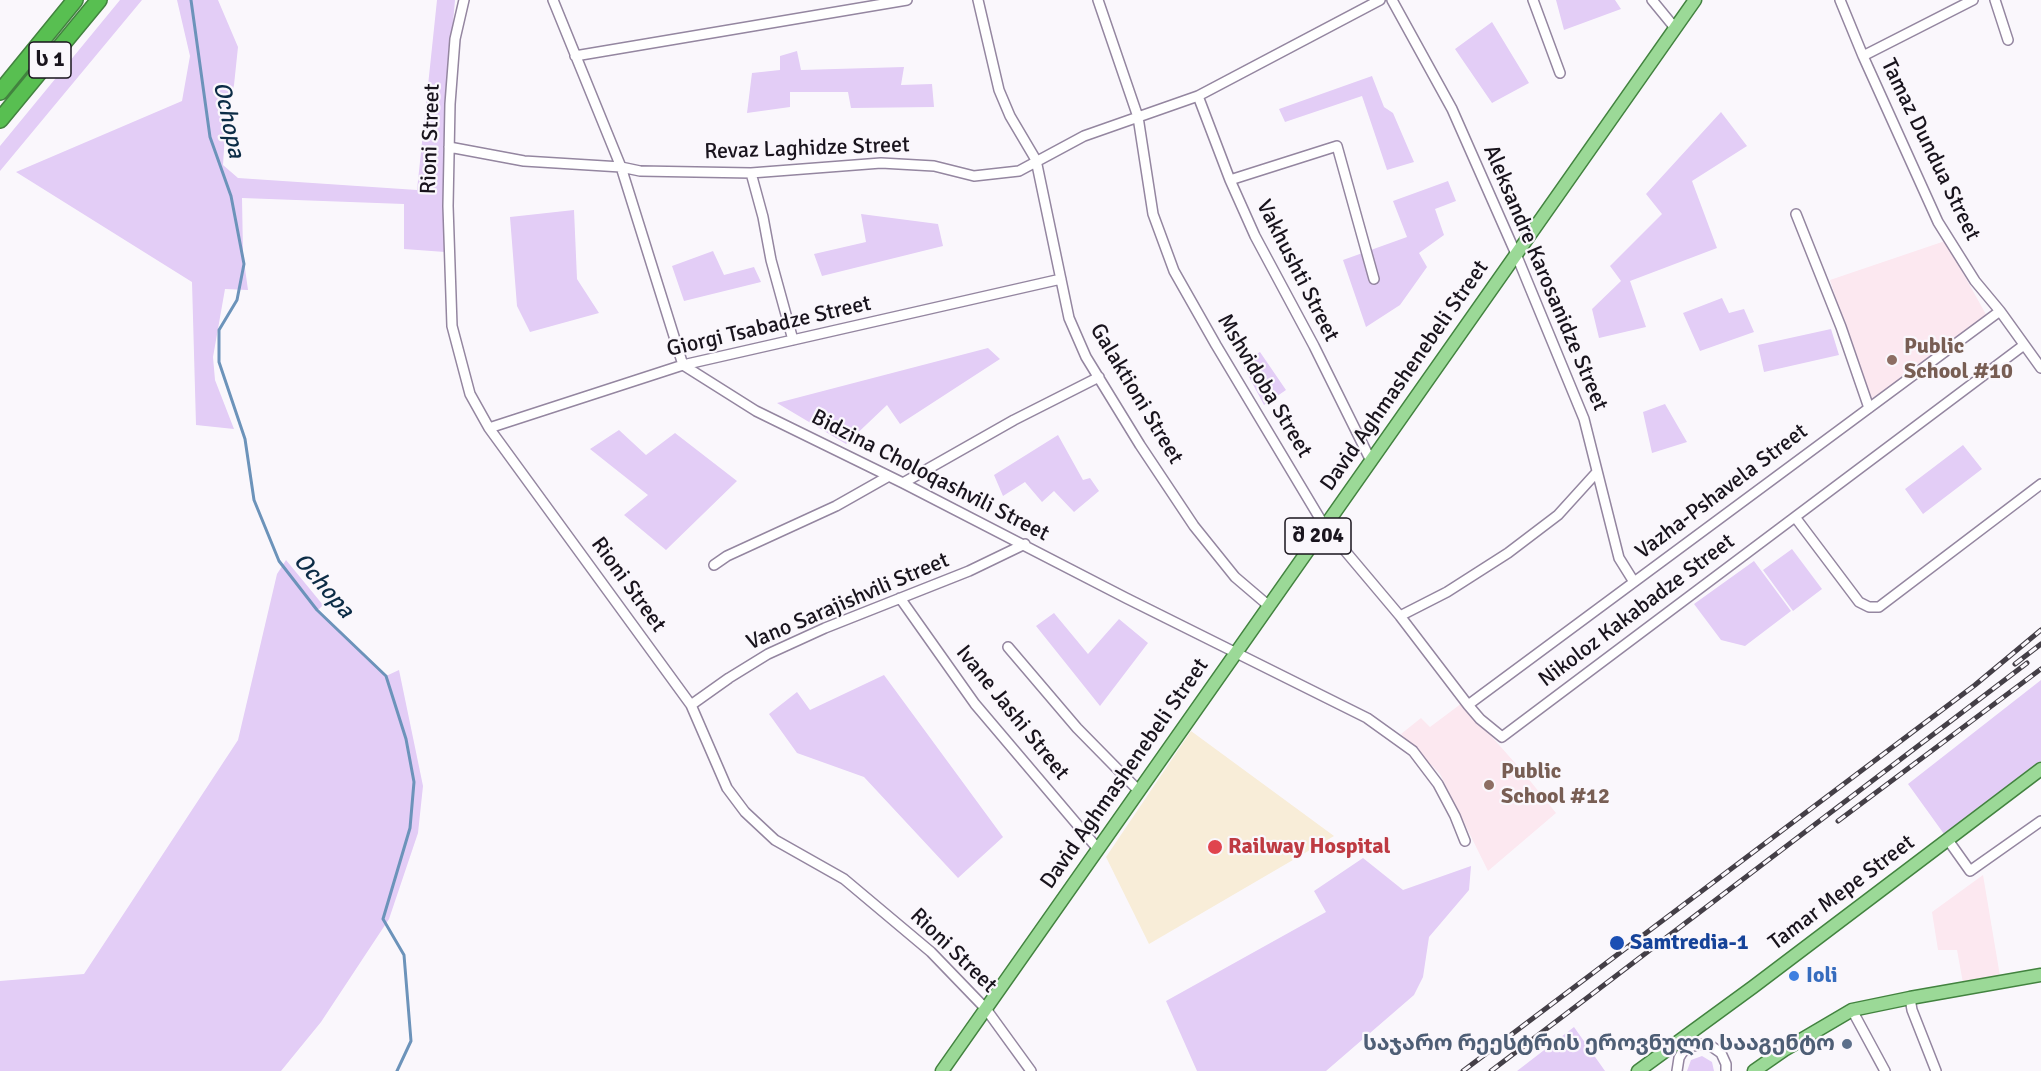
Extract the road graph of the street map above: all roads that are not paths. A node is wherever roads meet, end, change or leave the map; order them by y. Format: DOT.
graph roads {
  1 [pos="75,0"];
  2 [pos="99,0"];
  3 [pos="464,0"];
  4 [pos="553,0"];
  5 [pos="907,0"];
  6 [pos="978,0"];
  7 [pos="1098,0"];
  8 [pos="1380,0"];
  9 [pos="1392,0"];
  10 [pos="1533,0"];
  11 [pos="1652,0"];
  12 [pos="1695,0"];
  13 [pos="1840,0"];
  14 [pos="1973,0"];
  15 [pos="1995,0"];
  16 [pos="1675,28"];
  17 [pos="2008,40"];
  18 [pos="575,56"];
  19 [pos="1863,56"];
  20 [pos="1560,73"];
  21 [pos="0,92"];
  22 [pos="1198,96"];
  23 [pos="1138,117"];
  24 [pos="0,120"];
  25 [pos="449,147"];
  26 [pos="1036,160"];
  27 [pos="621,167"];
  28 [pos="751,172"];
  29 [pos="1230,180"];
  30 [pos="1796,214"];
  31 [pos="1516,254"];
  32 [pos="1061,279"];
  33 [pos="1374,279"];
  34 [pos="2000,311"];
  35 [pos="793,340"];
  36 [pos="2024,345"];
  37 [pos="683,365"];
  38 [pos="2041,368"];
  39 [pos="1099,377"];
  40 [pos="1869,408"];
  41 [pos="489,428"];
  42 [pos="1371,461"];
  43 [pos="1597,472"];
  44 [pos="889,476"];
  45 [pos="903,483"];
  46 [pos="2041,484"];
  47 [pos="1795,517"];
  48 [pos="1325,527"];
  49 [pos="1025,544"];
  50 [pos="714,565"];
  51 [pos="1634,582"];
  52 [pos="900,598"];
  53 [pos="1269,606"];
  54 [pos="1400,616"];
  55 [pos="1008,647"];
  56 [pos="1236,652"];
  57 [pos="691,705"];
  58 [pos="1468,705"];
  59 [pos="1502,737"];
  60 [pos="2041,769"];
  61 [pos="1139,791"];
  62 [pos="2041,821"];
  63 [pos="1948,840"];
  64 [pos="1465,841"];
  65 [pos="1098,849"];
  66 [pos="2041,975"];
  67 [pos="1910,998"];
  68 [pos="986,1009"];
  69 [pos="1852,1010"];
  70 [pos="1685,1035"];
  71 [pos="1700,1044"];
  72 [pos="1673,1045"];
  73 [pos="1677,1068"];
  74 [pos="942,1071"];
  75 [pos="1031,1071"];
  76 [pos="1638,1071"];
  77 [pos="1726,1071"];
  78 [pos="1754,1071"];
  79 [pos="1885,1071"];
  80 [pos="1936,1071"];
  1 -- 21 [label="highway, ს 1"];
  2 -- 24 [label="highway, ს 1"];
  3 -- 25 [label="street, Rioni Street"];
  4 -- 18 [label="street"];
  5 -- 18 [label="street"];
  6 -- 26 [label="street, Galaktioni Street"];
  7 -- 23 [label="street, Mshvidoba Street"];
  8 -- 22 [label="street, Revaz Laghidze Street"];
  9 -- 31 [label="street, Aleksandre Karosanidze Street"];
  10 -- 20 [label="street"];
  11 -- 16 [label="street"];
  12 -- 16 [label="main road, David Aghmashenebeli Street / შ 204"];
  13 -- 19 [label="street, Tamaz Dundua Street"];
  14 -- 19 [label="street"];
  15 -- 17 [label="street"];
  16 -- 31 [label="main road, David Aghmashenebeli Street / შ 204"];
  18 -- 27 [label="street"];
  19 -- 34 [label="street, Tamaz Dundua Street"];
  22 -- 23 [label="street, Revaz Laghidze Street"];
  22 -- 29 [label="street, Vakhushti Street"];
  23 -- 26 [label="street, Revaz Laghidze Street"];
  23 -- 48 [label="street, Mshvidoba Street"];
  25 -- 27 [label="street, Revaz Laghidze Street"];
  25 -- 41 [label="street, Rioni Street"];
  26 -- 28 [label="street, Revaz Laghidze Street"];
  26 -- 32 [label="street, Galaktioni Street"];
  27 -- 28 [label="street, Revaz Laghidze Street"];
  27 -- 37 [label="street"];
  28 -- 35 [label="street"];
  29 -- 33 [label="street"];
  29 -- 42 [label="street, Vakhushti Street"];
  30 -- 40 [label="street"];
  31 -- 42 [label="main road, David Aghmashenebeli Street / შ 204"];
  31 -- 43 [label="street, Aleksandre Karosanidze Street"];
  32 -- 35 [label="street, Giorgi Tsabadze Street"];
  32 -- 39 [label="street, Galaktioni Street"];
  34 -- 36 [label="street, Tamaz Dundua Street"];
  34 -- 40 [label="street, Vazha-Pshavela Street"];
  35 -- 37 [label="street, Giorgi Tsabadze Street"];
  36 -- 38 [label="street, Tamaz Dundua Street"];
  36 -- 47 [label="street, Nikoloz Kakabadze Street"];
  37 -- 41 [label="street, Giorgi Tsabadze Street"];
  37 -- 44 [label="street, Bidzina Choloqashvili Street"];
  39 -- 45 [label="street"];
  39 -- 53 [label="street, Galaktioni Street"];
  40 -- 51 [label="street, Vazha-Pshavela Street"];
  41 -- 57 [label="street, Rioni Street"];
  42 -- 48 [label="main road, David Aghmashenebeli Street / შ 204"];
  43 -- 51 [label="street, Aleksandre Karosanidze Street"];
  43 -- 54 [label="street"];
  44 -- 45 [label="street, Bidzina Choloqashvili Street"];
  44 -- 50 [label="street"];
  45 -- 49 [label="street, Bidzina Choloqashvili Street"];
  46 -- 47 [label="street"];
  47 -- 59 [label="street, Nikoloz Kakabadze Street"];
  48 -- 53 [label="main road, David Aghmashenebeli Street / შ 204"];
  48 -- 54 [label="street, Mshvidoba Street"];
  49 -- 52 [label="street, Vano Sarajishvili Street"];
  49 -- 56 [label="street, Bidzina Choloqashvili Street"];
  51 -- 58 [label="street, Vazha-Pshavela Street"];
  52 -- 57 [label="street, Vano Sarajishvili Street"];
  52 -- 65 [label="street, Ivane Jashi Street"];
  53 -- 56 [label="main road, David Aghmashenebeli Street / შ 204"];
  54 -- 58 [label="street, Mshvidoba Street"];
  55 -- 61 [label="street"];
  56 -- 61 [label="main road, David Aghmashenebeli Street / შ 204"];
  56 -- 64 [label="street, Bidzina Choloqashvili Street"];
  57 -- 68 [label="street, Rioni Street"];
  58 -- 59 [label="street, Mshvidoba Street"];
  60 -- 63 [label="main road, Tamar Mepe Street"];
  61 -- 65 [label="main road, David Aghmashenebeli Street / შ 204"];
  62 -- 63 [label="street"];
  63 -- 70 [label="main road, Tamar Mepe Street"];
  65 -- 68 [label="main road, David Aghmashenebeli Street / შ 204"];
  66 -- 67 [label="main road"];
  67 -- 69 [label="main road"];
  67 -- 80 [label="street"];
  68 -- 74 [label="main road, David Aghmashenebeli Street / შ 204"];
  68 -- 75 [label="street, Rioni Street"];
  69 -- 78 [label="main road"];
  69 -- 79 [label="street"];
  70 -- 71 [label="street"];
  70 -- 72 [label="main road, Tamar Mepe Street"];
  71 -- 73 [label="street"];
  71 -- 77 [label="street"];
  72 -- 73 [label="street"];
  72 -- 76 [label="main road, Tamar Mepe Street"];
}
